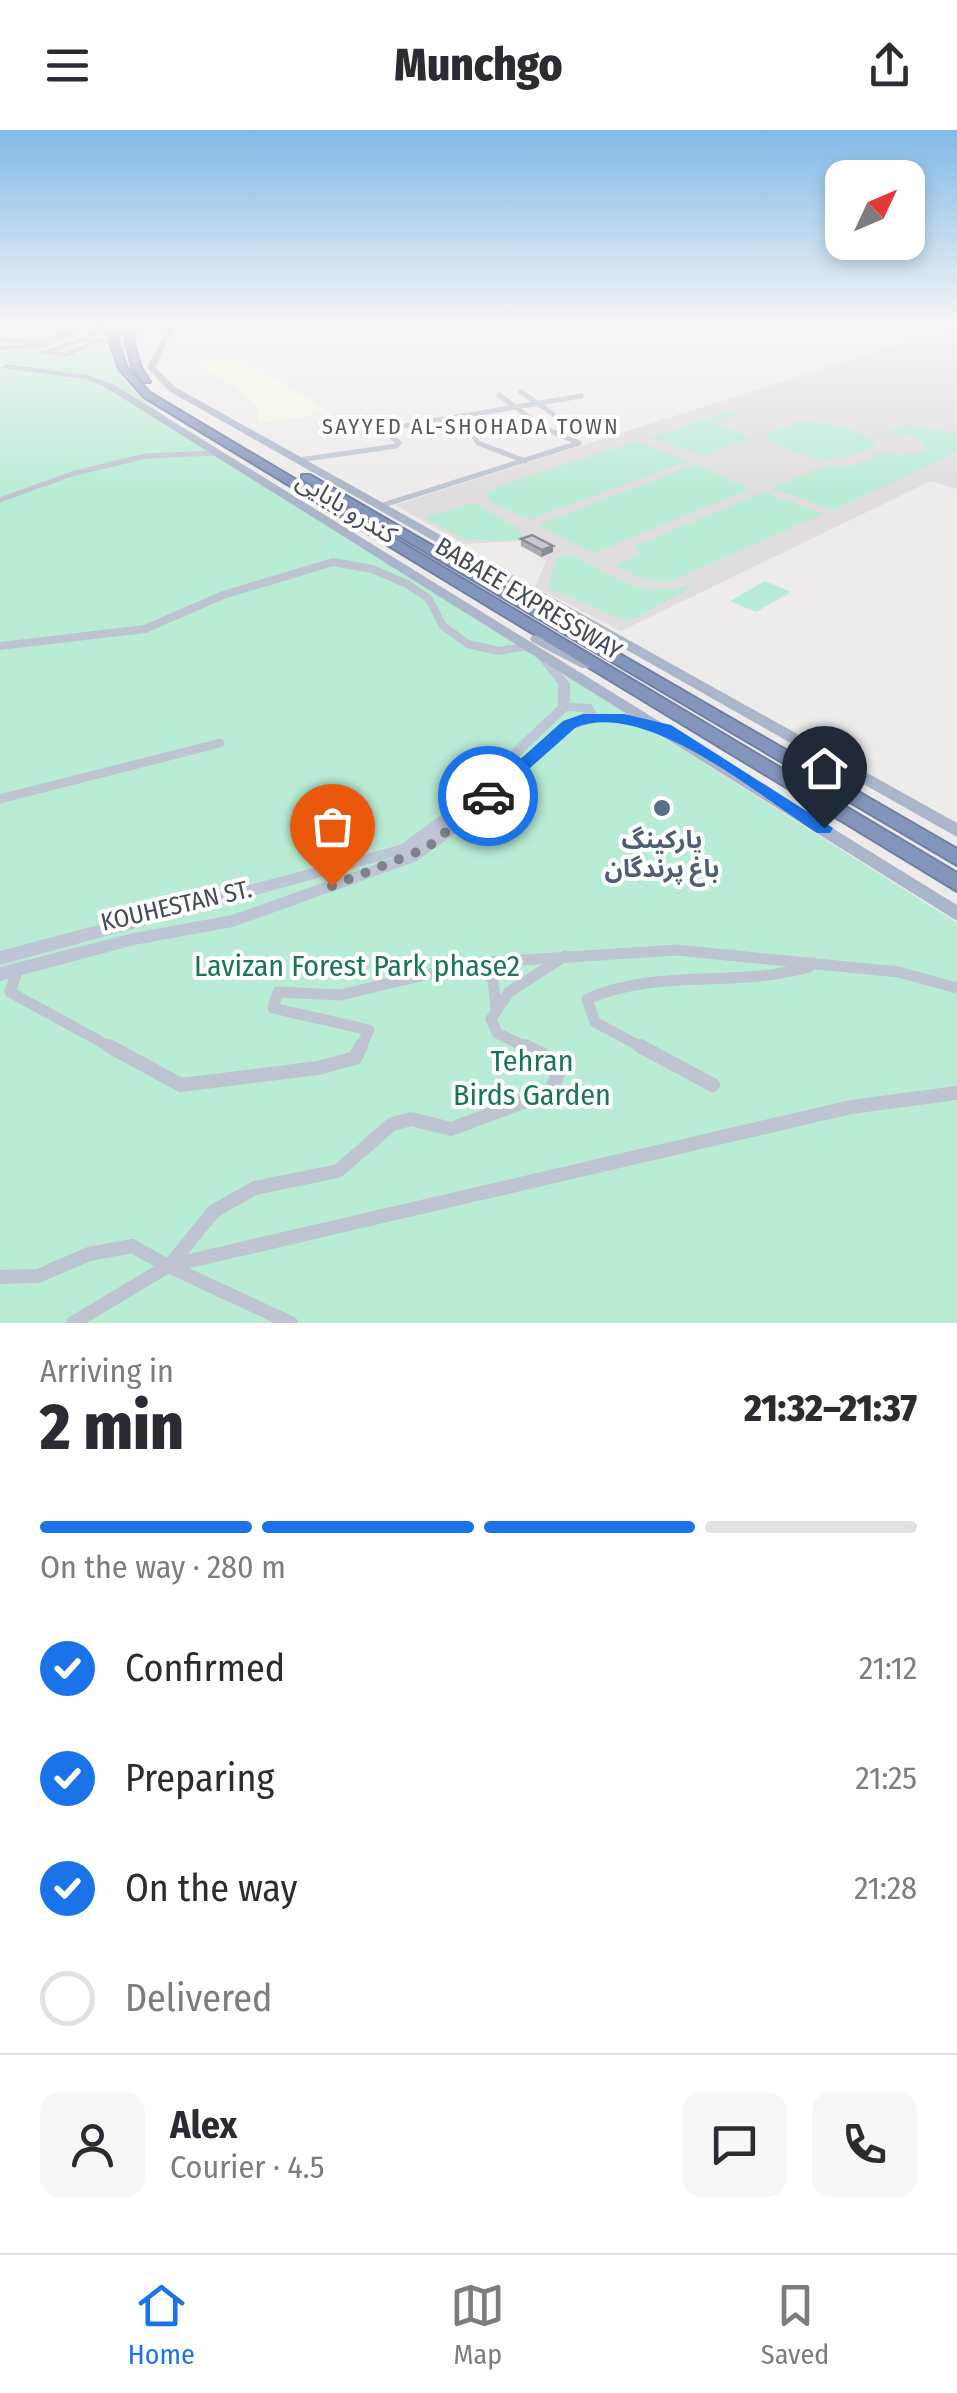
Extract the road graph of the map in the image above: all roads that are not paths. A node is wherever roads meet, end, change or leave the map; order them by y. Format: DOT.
graph roads {
  1 [pos="99,382"];
  2 [pos="135,382"];
  3 [pos="154,382"];
  4 [pos="162,382"];
  5 [pos="165,382"];
  6 [pos="521,392"];
  7 [pos="147,395"];
  8 [pos="498,395"];
  9 [pos="581,396"];
  10 [pos="536,403"];
  11 [pos="182,405"];
  12 [pos="513,406"];
  13 [pos="552,414"];
  14 [pos="472,434"];
  15 [pos="190,436"];
  16 [pos="218,453"];
  17 [pos="299,460"];
  18 [pos="525,461"];
  19 [pos="0,500"];
  20 [pos="380,506"];
  21 [pos="367,545"];
  22 [pos="0,646"];
  23 [pos="533,648"];
  24 [pos="636,689"];
  25 [pos="564,707"];
  26 [pos="583,719"];
  27 [pos="665,729"];
  28 [pos="220,743"];
  29 [pos="0,799"];
  30 [pos="957,831"];
  31 [pos="957,858"];
  32 [pos="957,883"];
  33 [pos="226,899"];
  34 [pos="957,914"];
  35 [pos="234,921"];
  36 [pos="567,955"];
  37 [pos="0,958"];
  38 [pos="476,964"];
  39 [pos="812,966"];
  40 [pos="18,969"];
  41 [pos="0,976"];
  42 [pos="957,988"];
  43 [pos="496,1008"];
  44 [pos="713,1085"];
  45 [pos="957,1093"];
  46 [pos="168,1266"];
  47 [pos="0,1277"];
  48 [pos="74,1323"];
  49 [pos="291,1323"];
  1 -- 15 [label="main road, کندرو بابایی"];
  2 -- 7 [label="highway, BABAEE EXPRESSWAY"];
  3 -- 11 [label="highway, BABAEE EXPRESSWAY"];
  4 -- 11 [label="main road"];
  5 -- 17 [label="main road, کندرو بابایی"];
  6 -- 10 [label="street"];
  7 -- 15 [label="main road"];
  7 -- 24 [label="highway, BABAEE EXPRESSWAY"];
  8 -- 12 [label="street"];
  9 -- 10 [label="street"];
  10 -- 12 [label="street"];
  10 -- 13 [label="street"];
  11 -- 31 [label="highway, BABAEE EXPRESSWAY"];
  12 -- 17 [label="street"];
  12 -- 18 [label="street"];
  14 -- 18 [label="street"];
  15 -- 16 [label="main road, کندرو بابایی"];
  16 -- 19 [label="street"];
  16 -- 21 [label="main road, کندرو بابایی"];
  17 -- 20 [label="main road, کندرو بابایی"];
  18 -- 20 [label="street"];
  20 -- 30 [label="main road, کندرو بابایی"];
  21 -- 23 [label="main road, کندرو بابایی"];
  21 -- 24 [label="main road"];
  22 -- 23 [label="street"];
  23 -- 25 [label="main road"];
  23 -- 27 [label="main road, کندرو بابایی"];
  24 -- 32 [label="highway, BABAEE EXPRESSWAY"];
  25 -- 26 [label="main road"];
  25 -- 33 [label="main road, KOUHESTAN ST."];
  26 -- 27 [label="main road"];
  26 -- 35 [label="main road, KOUHESTAN ST."];
  27 -- 34 [label="main road, کندرو بابایی"];
  28 -- 29 [label="street"];
  33 -- 35 [label="main road"];
  33 -- 37 [label="main road, KOUHESTAN ST."];
  35 -- 40 [label="main road, KOUHESTAN ST."];
  36 -- 38 [label="street"];
  36 -- 39 [label="street"];
  36 -- 43 [label="street"];
  38 -- 40 [label="street"];
  38 -- 43 [label="street"];
  39 -- 42 [label="street"];
  39 -- 44 [label="street"];
  40 -- 41 [label="main road, KOUHESTAN ST."];
  43 -- 46 [label="street"];
  45 -- 46 [label="street"];
  46 -- 47 [label="street"];
  46 -- 48 [label="street"];
  46 -- 49 [label="street"];
}
